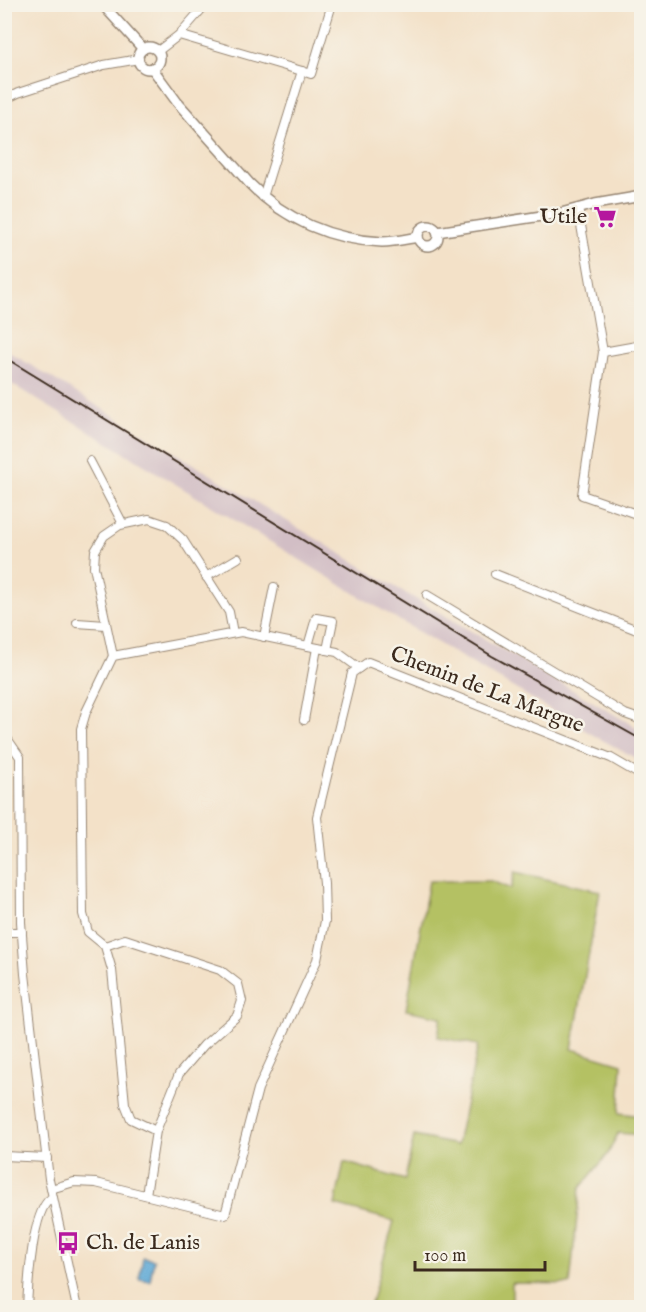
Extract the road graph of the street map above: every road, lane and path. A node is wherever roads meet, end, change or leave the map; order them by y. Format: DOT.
graph roads {
  1 [pos="102,4"];
  2 [pos="206,4"];
  3 [pos="332,4"];
  4 [pos="179,35"];
  5 [pos="143,49"];
  6 [pos="158,51"];
  7 [pos="139,59"];
  8 [pos="152,68"];
  9 [pos="302,70"];
  10 [pos="4,100"];
  11 [pos="642,196"];
  12 [pos="263,197"];
  13 [pos="578,208"];
  14 [pos="642,345"];
  15 [pos="603,352"];
  16 [pos="90,461"];
  17 [pos="642,516"];
  18 [pos="123,524"];
  19 [pos="238,558"];
  20 [pos="495,574"];
  21 [pos="206,577"];
  22 [pos="274,587"];
  23 [pos="427,595"];
  24 [pos="77,623"];
  25 [pos="106,624"];
  26 [pos="642,632"];
  27 [pos="233,633"];
  28 [pos="264,637"];
  29 [pos="308,646"];
  30 [pos="317,648"];
  31 [pos="327,650"];
  32 [pos="113,656"];
  33 [pos="359,668"];
  34 [pos="304,720"];
  35 [pos="642,720"];
  36 [pos="4,734"];
  37 [pos="642,776"];
  38 [pos="4,932"];
  39 [pos="22,932"];
  40 [pos="105,946"];
  41 [pos="156,1131"];
  42 [pos="4,1156"];
  43 [pos="47,1158"];
  44 [pos="51,1194"];
  45 [pos="146,1195"];
  46 [pos="27,1308"];
  47 [pos="77,1308"];
  1 -- 5 [label="street"];
  2 -- 4 [label="street"];
  3 -- 9 [label="street"];
  4 -- 6 [label="street"];
  4 -- 9 [label="street"];
  5 -- 6 [label="street"];
  5 -- 7 [label="street"];
  6 -- 8 [label="street"];
  7 -- 8 [label="street"];
  7 -- 10 [label="street"];
  8 -- 12 [label="street"];
  9 -- 12 [label="street"];
  11 -- 13 [label="street"];
  12 -- 13 [label="street"];
  13 -- 15 [label="street"];
  14 -- 15 [label="street"];
  15 -- 17 [label="street"];
  16 -- 18 [label="street"];
  18 -- 21 [label="street"];
  18 -- 25 [label="street"];
  19 -- 21 [label="street"];
  20 -- 26 [label="street"];
  21 -- 27 [label="street"];
  22 -- 28 [label="street"];
  23 -- 35 [label="street"];
  24 -- 25 [label="street"];
  25 -- 32 [label="street"];
  27 -- 28 [label="street"];
  27 -- 32 [label="street"];
  28 -- 29 [label="street"];
  29 -- 30 [label="street"];
  29 -- 31 [label="street"];
  30 -- 31 [label="street"];
  30 -- 34 [label="street"];
  31 -- 33 [label="street"];
  32 -- 40 [label="street"];
  33 -- 37 [label="street, Chemin de La Margue"];
  33 -- 45 [label="street, Chemin de La Margue"];
  36 -- 39 [label="street"];
  38 -- 39 [label="street"];
  39 -- 43 [label="street"];
  40 -- 41 [label="street"];
  40 -- 41 [label="street"];
  41 -- 45 [label="street"];
  42 -- 43 [label="street"];
  43 -- 44 [label="street"];
  44 -- 45 [label="street, Chemin de La Margue"];
  44 -- 46 [label="street"];
  44 -- 47 [label="street"];
}
